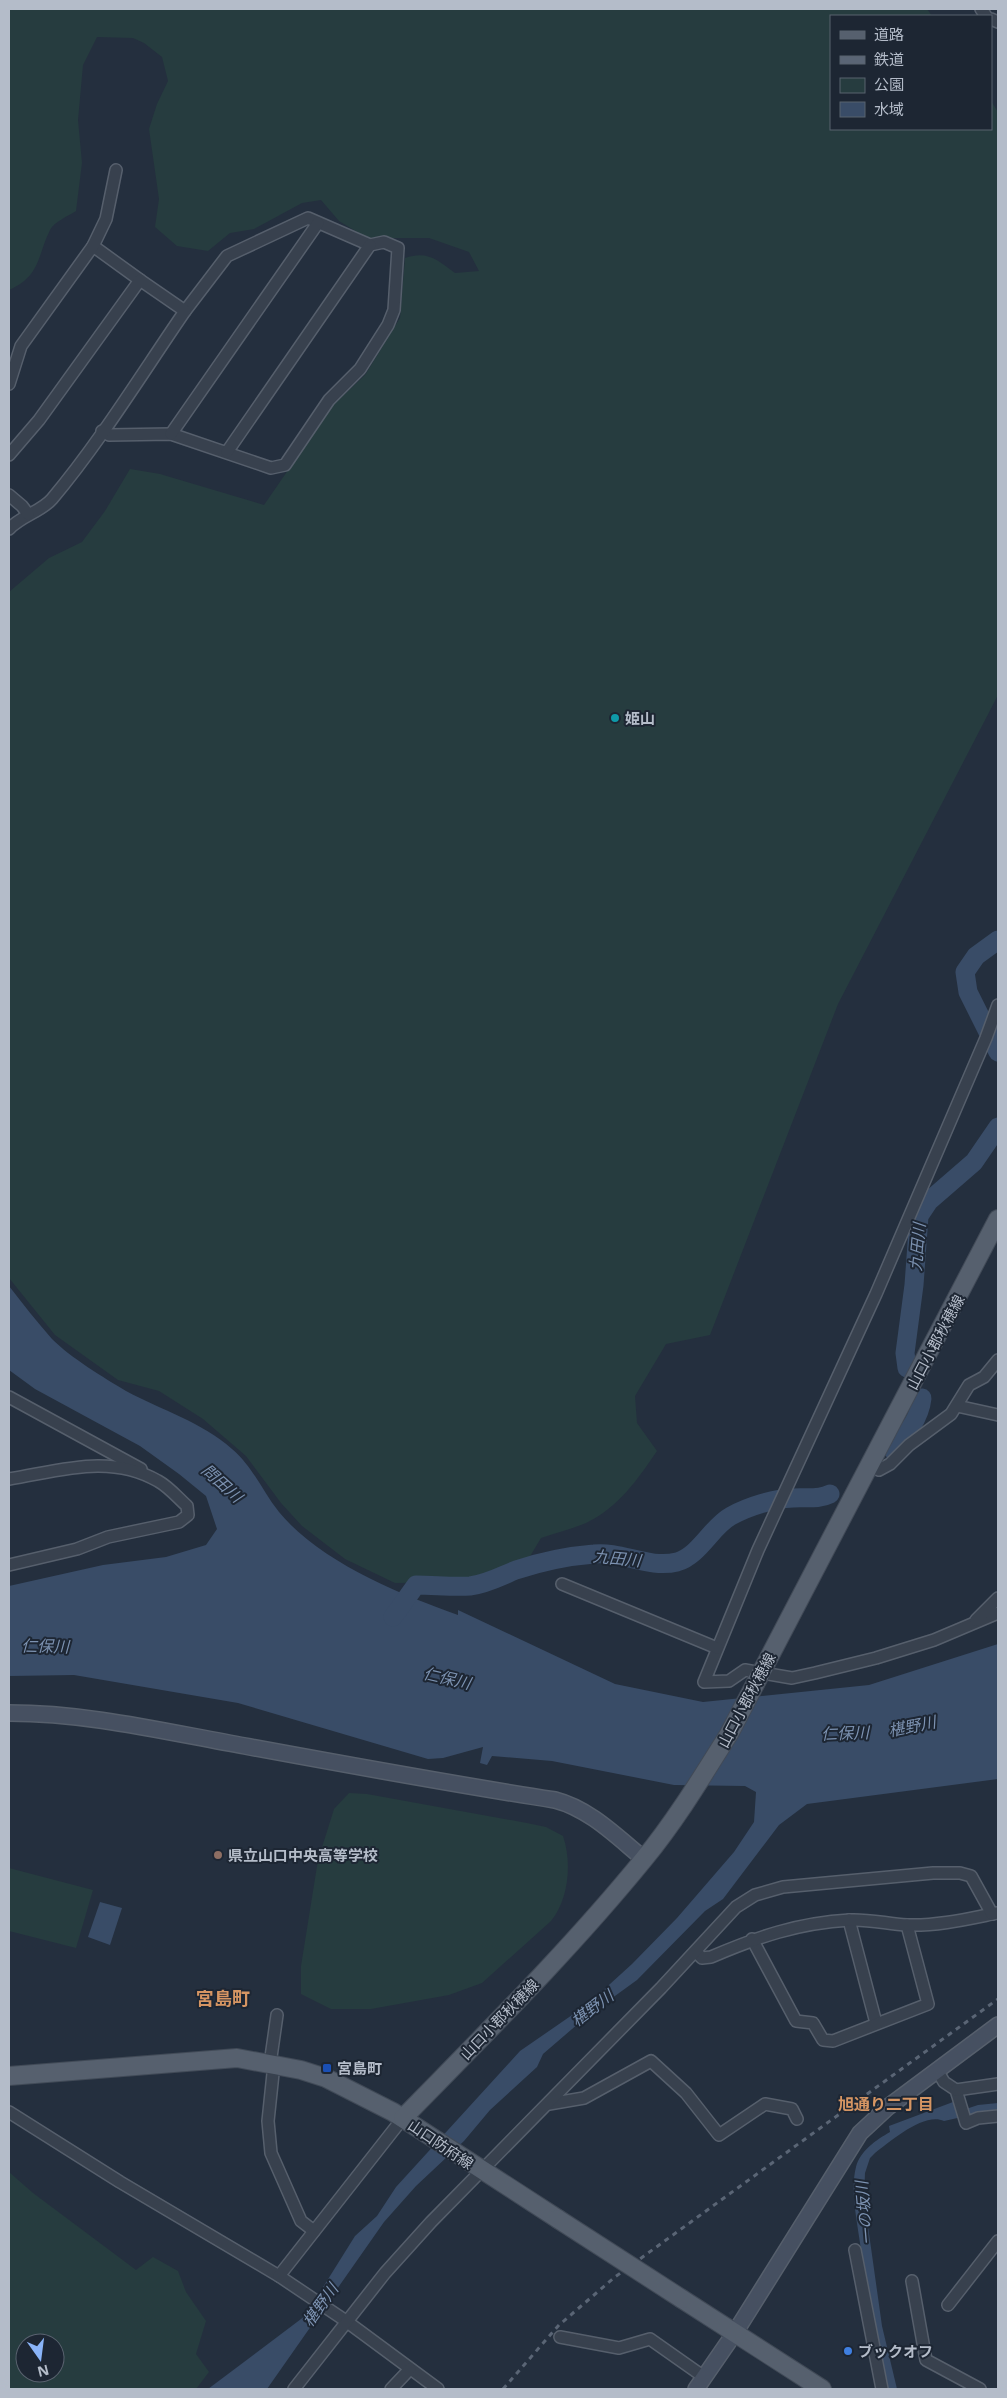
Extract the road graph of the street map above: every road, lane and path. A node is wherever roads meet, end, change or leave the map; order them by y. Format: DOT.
graph roads {
  1 [pos="116,170"];
  2 [pos="318,223"];
  3 [pos="370,245"];
  4 [pos="93,246"];
  5 [pos="140,280"];
  6 [pos="185,311"];
  7 [pos="9,384"];
  8 [pos="102,431"];
  9 [pos="171,434"];
  10 [pos="227,452"];
  11 [pos="9,455"];
  12 [pos="9,495"];
  13 [pos="28,514"];
  14 [pos="9,529"];
  15 [pos="998,1005"];
  16 [pos="998,1219"];
  17 [pos="998,1360"];
  18 [pos="9,1397"];
  19 [pos="957,1406"];
  20 [pos="998,1415"];
  21 [pos="870,1466"];
  22 [pos="143,1473"];
  23 [pos="9,1478"];
  24 [pos="9,1565"];
  25 [pos="562,1584"];
  26 [pos="998,1598"];
  27 [pos="998,1614"];
  28 [pos="971,1624"];
  29 [pos="717,1648"];
  30 [pos="759,1676"];
  31 [pos="9,1713"];
  32 [pos="644,1859"];
  33 [pos="995,1913"];
  34 [pos="849,1920"];
  35 [pos="907,1925"];
  36 [pos="752,1939"];
  37 [pos="696,1952"];
  38 [pos="276,2015"];
  39 [pos="876,2023"];
  40 [pos="998,2025"];
  41 [pos="272,2064"];
  42 [pos="937,2070"];
  43 [pos="9,2076"];
  44 [pos="998,2084"];
  45 [pos="956,2090"];
  46 [pos="549,2104"];
  47 [pos="9,2112"];
  48 [pos="998,2116"];
  49 [pos="403,2118"];
  50 [pos="797,2119"];
  51 [pos="478,2168"];
  52 [pos="314,2231"];
  53 [pos="998,2241"];
  54 [pos="855,2250"];
  55 [pos="281,2277"];
  56 [pos="912,2281"];
  57 [pos="948,2305"];
  58 [pos="344,2320"];
  59 [pos="736,2331"];
  60 [pos="560,2338"];
  61 [pos="410,2369"];
  62 [pos="700,2383"];
  63 [pos="294,2389"];
  64 [pos="391,2389"];
  65 [pos="438,2389"];
  66 [pos="822,2389"];
  67 [pos="882,2389"];
  68 [pos="980,2389"];
  1 -- 4 [label="street"];
  2 -- 3 [label="street"];
  2 -- 6 [label="street"];
  2 -- 9 [label="street"];
  3 -- 10 [label="street"];
  3 -- 10 [label="street"];
  4 -- 5 [label="street"];
  4 -- 7 [label="street"];
  5 -- 6 [label="street"];
  5 -- 11 [label="street"];
  6 -- 8 [label="street"];
  8 -- 9 [label="street"];
  8 -- 13 [label="street"];
  9 -- 10 [label="street"];
  12 -- 13 [label="street"];
  13 -- 14 [label="street"];
  15 -- 29 [label="street"];
  16 -- 21 [label="main road, 山口小郡秋穂線"];
  17 -- 19 [label="street"];
  18 -- 22 [label="street"];
  19 -- 20 [label="street"];
  19 -- 21 [label="street"];
  21 -- 30 [label="main road, 山口小郡秋穂線"];
  22 -- 23 [label="street"];
  22 -- 24 [label="street"];
  25 -- 29 [label="street"];
  26 -- 28 [label="street"];
  27 -- 28 [label="street"];
  28 -- 30 [label="street"];
  29 -- 30 [label="street"];
  30 -- 32 [label="main road, 山口小郡秋穂線"];
  31 -- 32 [label="street"];
  32 -- 49 [label="main road, 山口小郡秋穂線"];
  33 -- 35 [label="street"];
  33 -- 37 [label="street"];
  34 -- 35 [label="street"];
  34 -- 36 [label="street"];
  34 -- 39 [label="street"];
  35 -- 39 [label="street"];
  36 -- 37 [label="street"];
  36 -- 39 [label="street"];
  37 -- 46 [label="street"];
  38 -- 41 [label="street"];
  40 -- 42 [label="street"];
  41 -- 43 [label="main road, 山口防府線"];
  41 -- 49 [label="main road, 山口防府線"];
  41 -- 52 [label="street"];
  42 -- 45 [label="street"];
  42 -- 59 [label="street"];
  44 -- 45 [label="street"];
  45 -- 48 [label="street"];
  46 -- 50 [label="street"];
  46 -- 51 [label="street"];
  47 -- 55 [label="street"];
  49 -- 51 [label="main road, 山口防府線"];
  49 -- 52 [label="street"];
  51 -- 58 [label="street"];
  51 -- 59 [label="main road, 山口防府線, bridge"];
  52 -- 55 [label="street"];
  53 -- 57 [label="street"];
  54 -- 67 [label="street"];
  55 -- 58 [label="street"];
  56 -- 68 [label="street"];
  58 -- 61 [label="street"];
  58 -- 63 [label="street"];
  59 -- 62 [label="street"];
  59 -- 66 [label="main road, 山口防府線"];
  60 -- 62 [label="street"];
  61 -- 64 [label="street"];
  61 -- 65 [label="street"];
}
